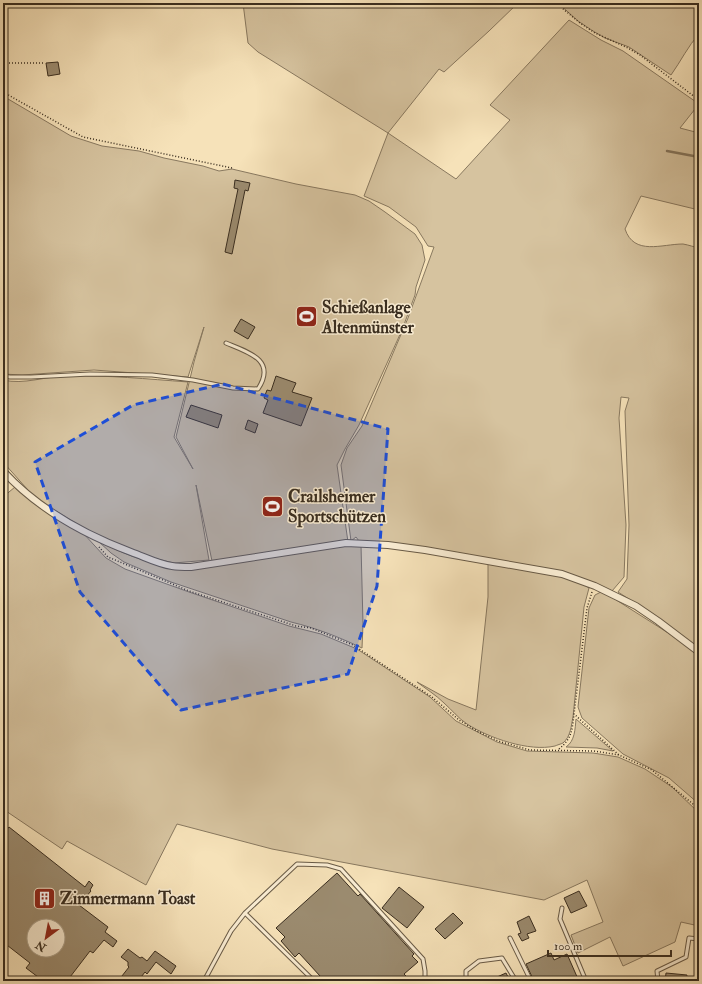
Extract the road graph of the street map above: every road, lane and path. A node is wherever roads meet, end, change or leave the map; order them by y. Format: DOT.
graph roads {
  1 [pos="556,3"];
  2 [pos="3,63"];
  3 [pos="44,63"];
  4 [pos="3,92"];
  5 [pos="699,97"];
  6 [pos="232,168"];
  7 [pos="226,343"];
  8 [pos="3,376"];
  9 [pos="3,471"];
  10 [pos="98,545"];
  11 [pos="595,586"];
  12 [pos="699,652"];
  13 [pos="574,714"];
  14 [pos="559,750"];
  15 [pos="619,755"];
  16 [pos="699,809"];
  17 [pos="562,908"];
  18 [pos="245,913"];
  19 [pos="510,938"];
  20 [pos="699,939"];
  21 [pos="204,981"];
  22 [pos="314,981"];
  23 [pos="425,981"];
  24 [pos="466,981"];
  25 [pos="516,981"];
  26 [pos="531,981"];
  27 [pos="586,981"];
  28 [pos="658,981"];
  1 -- 5 [label="path"];
  2 -- 3 [label="path"];
  4 -- 6 [label="path"];
  7 -- 8 [label="lane"];
  9 -- 11 [label="street"];
  10 -- 14 [label="path"];
  11 -- 12 [label="street"];
  11 -- 13 [label="path"];
  13 -- 14 [label="path"];
  13 -- 15 [label="path"];
  14 -- 15 [label="path"];
  15 -- 16 [label="path"];
  17 -- 27 [label="lane"];
  18 -- 21 [label="lane"];
  18 -- 22 [label="lane"];
  18 -- 23 [label="lane"];
  19 -- 26 [label="lane"];
  20 -- 28 [label="lane"];
  24 -- 25 [label="lane"];
}
